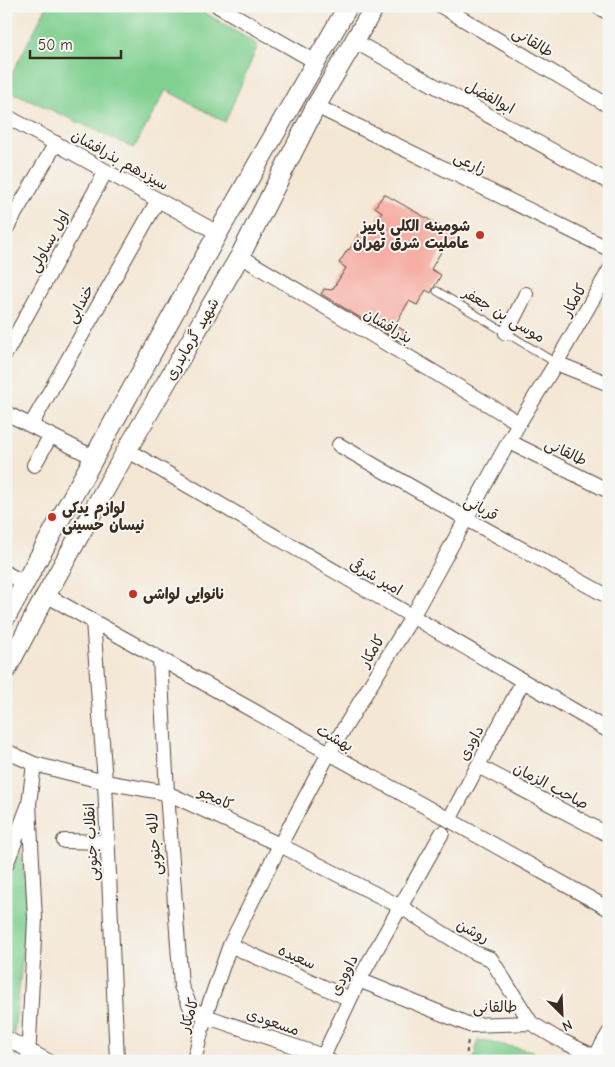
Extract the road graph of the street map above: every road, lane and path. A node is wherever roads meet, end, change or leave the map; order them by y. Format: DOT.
graph roads {
  1 [pos="218,6"];
  2 [pos="348,6"];
  3 [pos="375,6"];
  4 [pos="441,6"];
  5 [pos="597,6"];
  6 [pos="609,13"];
  7 [pos="354,40"];
  8 [pos="316,62"];
  9 [pos="316,106"];
  10 [pos="609,106"];
  11 [pos="6,116"];
  12 [pos="56,143"];
  13 [pos="106,171"];
  14 [pos="609,182"];
  15 [pos="158,200"];
  16 [pos="6,229"];
  17 [pos="218,233"];
  18 [pos="609,249"];
  19 [pos="240,256"];
  20 [pos="609,271"];
  21 [pos="438,291"];
  22 [pos="526,294"];
  23 [pos="506,332"];
  24 [pos="6,353"];
  25 [pos="556,363"];
  26 [pos="609,384"];
  27 [pos="6,413"];
  28 [pos="519,423"];
  29 [pos="31,425"];
  30 [pos="51,435"];
  31 [pos="510,442"];
  32 [pos="339,445"];
  33 [pos="127,450"];
  34 [pos="95,458"];
  35 [pos="34,465"];
  36 [pos="609,491"];
  37 [pos="467,519"];
  38 [pos="6,573"];
  39 [pos="24,583"];
  40 [pos="46,595"];
  41 [pos="609,597"];
  42 [pos="6,617"];
  43 [pos="412,617"];
  44 [pos="92,621"];
  45 [pos="160,659"];
  46 [pos="6,670"];
  47 [pos="523,681"];
  48 [pos="609,732"];
  49 [pos="6,751"];
  50 [pos="329,754"];
  51 [pos="34,764"];
  52 [pos="478,766"];
  53 [pos="105,782"];
  54 [pos="167,793"];
  55 [pos="29,804"];
  56 [pos="449,820"];
  57 [pos="442,833"];
  58 [pos="609,835"];
  59 [pos="64,841"];
  60 [pos="108,842"];
  61 [pos="280,845"];
  62 [pos="6,865"];
  63 [pos="401,907"];
  64 [pos="609,909"];
  65 [pos="230,945"];
  66 [pos="359,980"];
  67 [pos="350,999"];
  68 [pos="205,1016"];
  69 [pos="531,1023"];
  70 [pos="470,1025"];
  71 [pos="609,1033"];
  72 [pos="6,1038"];
  73 [pos="29,1056"];
  74 [pos="325,1059"];
  75 [pos="594,1059"];
  76 [pos="48,1061"];
  77 [pos="118,1061"];
  78 [pos="194,1061"];
  79 [pos="466,1061"];
  1 -- 8 [label="street"];
  2 -- 8 [label="main road, شهید گرمابدری"];
  3 -- 7 [label="main road, شهید گرمابدری"];
  4 -- 10 [label="street, طالقانی"];
  5 -- 6 [label="street"];
  7 -- 9 [label="main road, شهید گرمابدری"];
  7 -- 14 [label="street, ابوالفضل"];
  8 -- 17 [label="main road, شهید گرمابدری"];
  9 -- 18 [label="street, زارعی"];
  9 -- 19 [label="main road, شهید گرمابدری"];
  11 -- 12 [label="street, سیزدهم بذرافشان"];
  12 -- 13 [label="street, سیزدهم بذرافشان"];
  12 -- 16 [label="street"];
  13 -- 15 [label="street, سیزدهم بذرافشان"];
  13 -- 24 [label="street, اول یساولی"];
  15 -- 17 [label="street, سیزدهم بذرافشان"];
  15 -- 29 [label="street, خندابی"];
  17 -- 34 [label="main road, شهید گرمابدری"];
  19 -- 28 [label="street, بذرافشان"];
  19 -- 33 [label="main road, شهید گرمابدری"];
  20 -- 25 [label="street, کامکار"];
  21 -- 23 [label="lane, موسی بن جعفر"];
  22 -- 23 [label="street"];
  23 -- 25 [label="lane, موسی بن جعفر"];
  25 -- 26 [label="street"];
  25 -- 28 [label="street, کامکار"];
  27 -- 29 [label="street"];
  28 -- 31 [label="street, کامکار"];
  29 -- 30 [label="street"];
  30 -- 34 [label="street"];
  30 -- 35 [label="street"];
  31 -- 36 [label="street, طالقانی"];
  31 -- 37 [label="street, کامکار"];
  32 -- 37 [label="street, قربانی"];
  33 -- 40 [label="main road, شهید گرمابدری"];
  33 -- 43 [label="street, امیر شرقی"];
  34 -- 39 [label="main road, شهید گرمابدری"];
  37 -- 41 [label="street, قربانی"];
  37 -- 43 [label="street, کامکار"];
  38 -- 39 [label="street"];
  39 -- 40 [label="main road"];
  39 -- 42 [label="main road, شهید گرمابدری"];
  40 -- 44 [label="street, بهشت"];
  40 -- 46 [label="main road, شهید گرمابدری"];
  43 -- 47 [label="street, امیر شرقی"];
  43 -- 50 [label="street, کامکار"];
  44 -- 45 [label="street, بهشت"];
  44 -- 53 [label="street, انقلاب جنوبی"];
  45 -- 50 [label="street, بهشت"];
  45 -- 54 [label="street, لاله جنوبی"];
  47 -- 48 [label="street, امیر شرقی"];
  47 -- 52 [label="street, داودی"];
  49 -- 51 [label="street, کامجو"];
  50 -- 56 [label="street, بهشت"];
  50 -- 61 [label="street, کامکار"];
  51 -- 53 [label="street, کامجو"];
  51 -- 55 [label="street"];
  52 -- 56 [label="street, داودی"];
  52 -- 58 [label="street, صاحب الزمان"];
  53 -- 54 [label="street, کامجو"];
  53 -- 60 [label="street, انقلاب جنوبی"];
  54 -- 61 [label="street, کامجو"];
  54 -- 68 [label="street, لاله جنوبی"];
  55 -- 62 [label="street"];
  55 -- 73 [label="street"];
  56 -- 64 [label="street, بهشت"];
  57 -- 63 [label="street, داوودی"];
  59 -- 60 [label="street"];
  60 -- 77 [label="street, انقلاب جنوبی"];
  61 -- 63 [label="street, کامجو"];
  61 -- 65 [label="street, کامکار"];
  63 -- 66 [label="street, داوودی"];
  63 -- 69 [label="street, روشن"];
  65 -- 67 [label="street, سعیده"];
  65 -- 68 [label="street, کامکار"];
  66 -- 67 [label="street, داوودی"];
  66 -- 70 [label="street, طالقانی"];
  67 -- 74 [label="street, داوودی"];
  68 -- 74 [label="street, مسعودی"];
  68 -- 78 [label="street, کامکار"];
  69 -- 70 [label="street, طالقانی"];
  69 -- 75 [label="street, طالقانی"];
  70 -- 79 [label="path"];
  71 -- 75 [label="street"];
  72 -- 73 [label="street"];
  73 -- 76 [label="street"];
}
